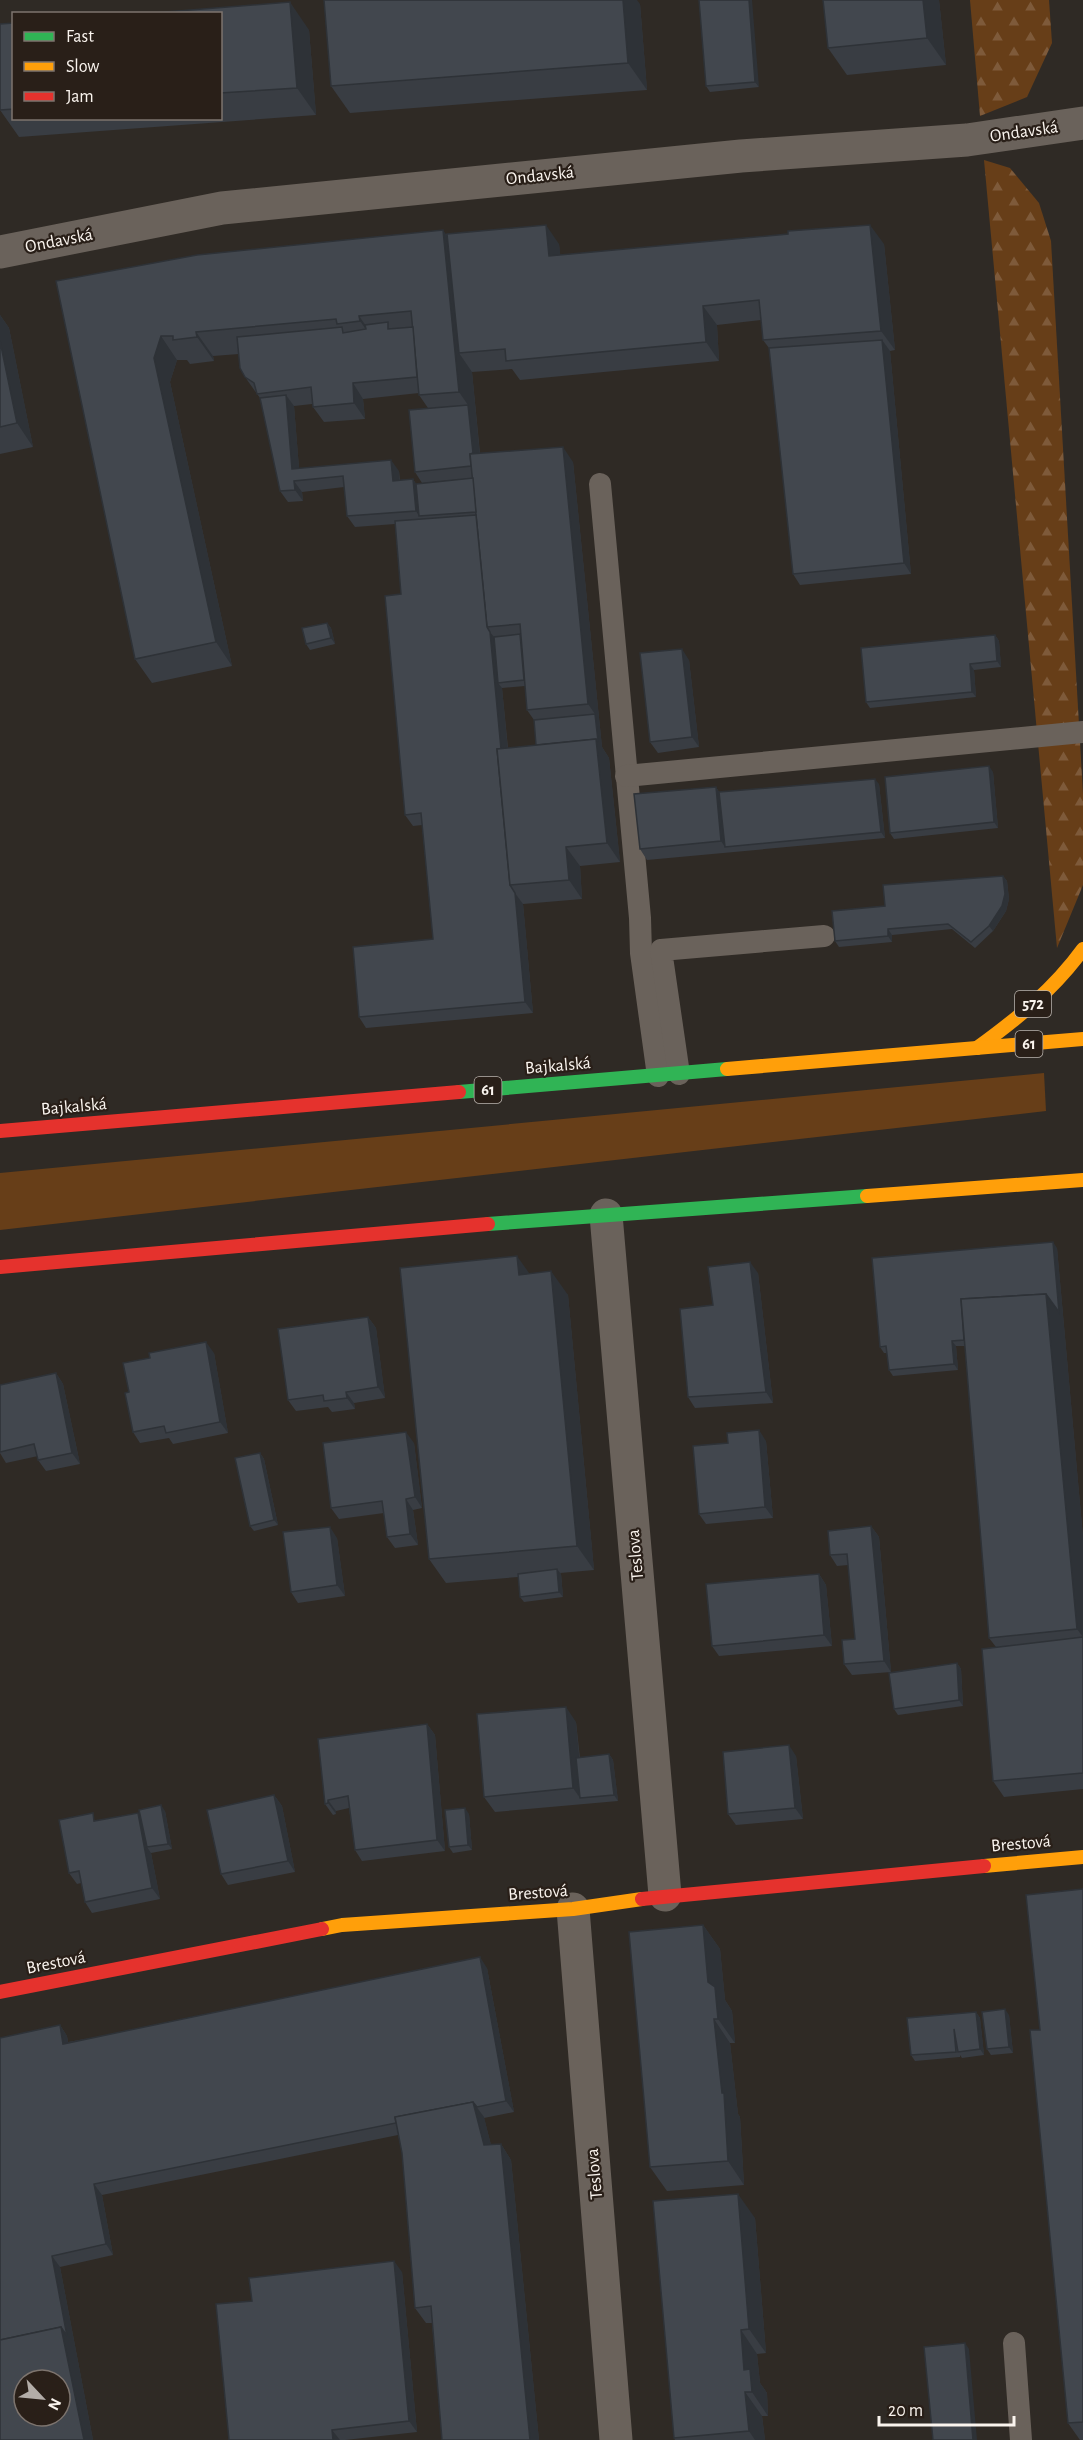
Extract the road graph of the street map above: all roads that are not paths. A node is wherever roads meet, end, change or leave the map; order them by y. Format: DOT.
graph roads {
  1 [pos="1083,123"];
  2 [pos="0,252"];
  3 [pos="600,484"];
  4 [pos="1083,732"];
  5 [pos="626,777"];
  6 [pos="824,936"];
  7 [pos="1083,949"];
  8 [pos="651,952"];
  9 [pos="1083,1039"];
  10 [pos="975,1049"];
  11 [pos="669,1075"];
  12 [pos="0,1131"];
  13 [pos="1083,1180"];
  14 [pos="606,1215"];
  15 [pos="0,1268"];
  16 [pos="1083,1857"];
  17 [pos="665,1895"];
  18 [pos="573,1909"];
  19 [pos="0,1992"];
  20 [pos="1014,2343"];
  21 [pos="616,2440"];
  22 [pos="1021,2440"];
  1 -- 2 [label="street, Ondavská"];
  3 -- 5 [label="lane"];
  4 -- 5 [label="lane"];
  5 -- 8 [label="lane"];
  6 -- 8 [label="lane"];
  7 -- 10 [label="main road, 572"];
  8 -- 11 [label="lane"];
  9 -- 10 [label="main road, Bajkalská / 61"];
  10 -- 11 [label="main road, Bajkalská / 61"];
  11 -- 12 [label="main road, Bajkalská / 61"];
  13 -- 14 [label="main road"];
  14 -- 15 [label="main road"];
  14 -- 17 [label="street, Teslova"];
  16 -- 17 [label="main road, Brestová"];
  17 -- 18 [label="main road, Brestová"];
  18 -- 19 [label="main road, Brestová"];
  18 -- 21 [label="street, Teslova"];
  20 -- 22 [label="lane"];
}
